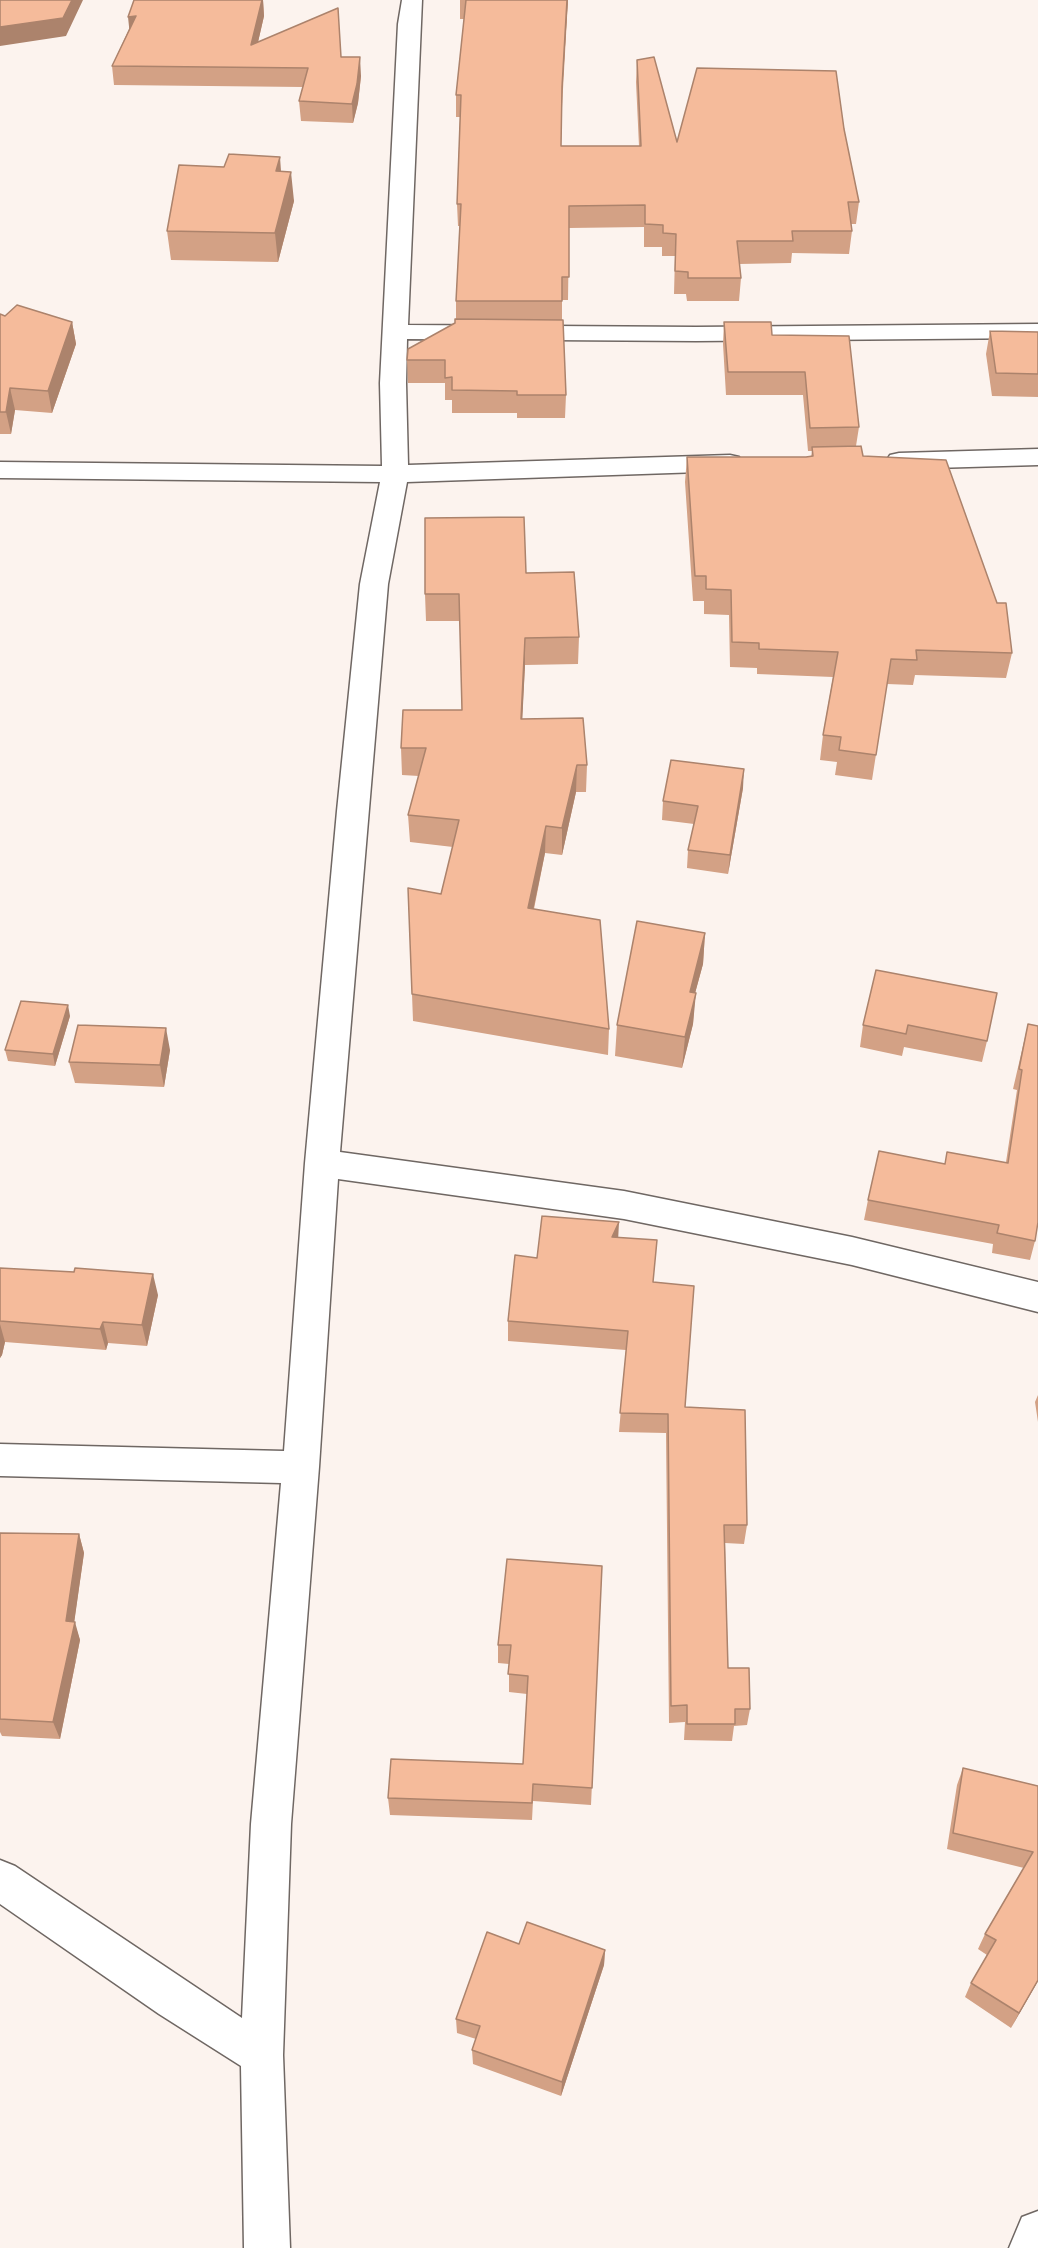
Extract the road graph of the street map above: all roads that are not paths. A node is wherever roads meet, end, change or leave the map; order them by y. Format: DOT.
graph roads {
  1 [pos="412,0"];
  2 [pos="1038,331"];
  3 [pos="395,332"];
  4 [pos="1038,457"];
  5 [pos="875,462"];
  6 [pos="756,463"];
  7 [pos="0,470"];
  8 [pos="395,474"];
  9 [pos="322,1163"];
  10 [pos="1038,1297"];
  11 [pos="0,1460"];
  12 [pos="301,1467"];
  13 [pos="0,1880"];
  14 [pos="262,2055"];
  15 [pos="1038,2233"];
  16 [pos="267,2248"];
  17 [pos="1032,2248"];
  1 -- 3 [label="street"];
  2 -- 3 [label="street"];
  3 -- 8 [label="street"];
  4 -- 5 [label="street"];
  6 -- 8 [label="street"];
  7 -- 8 [label="street"];
  8 -- 9 [label="street"];
  9 -- 10 [label="street"];
  9 -- 12 [label="street"];
  11 -- 12 [label="street"];
  12 -- 14 [label="street"];
  13 -- 14 [label="street"];
  14 -- 16 [label="street"];
  15 -- 17 [label="street"];
}
